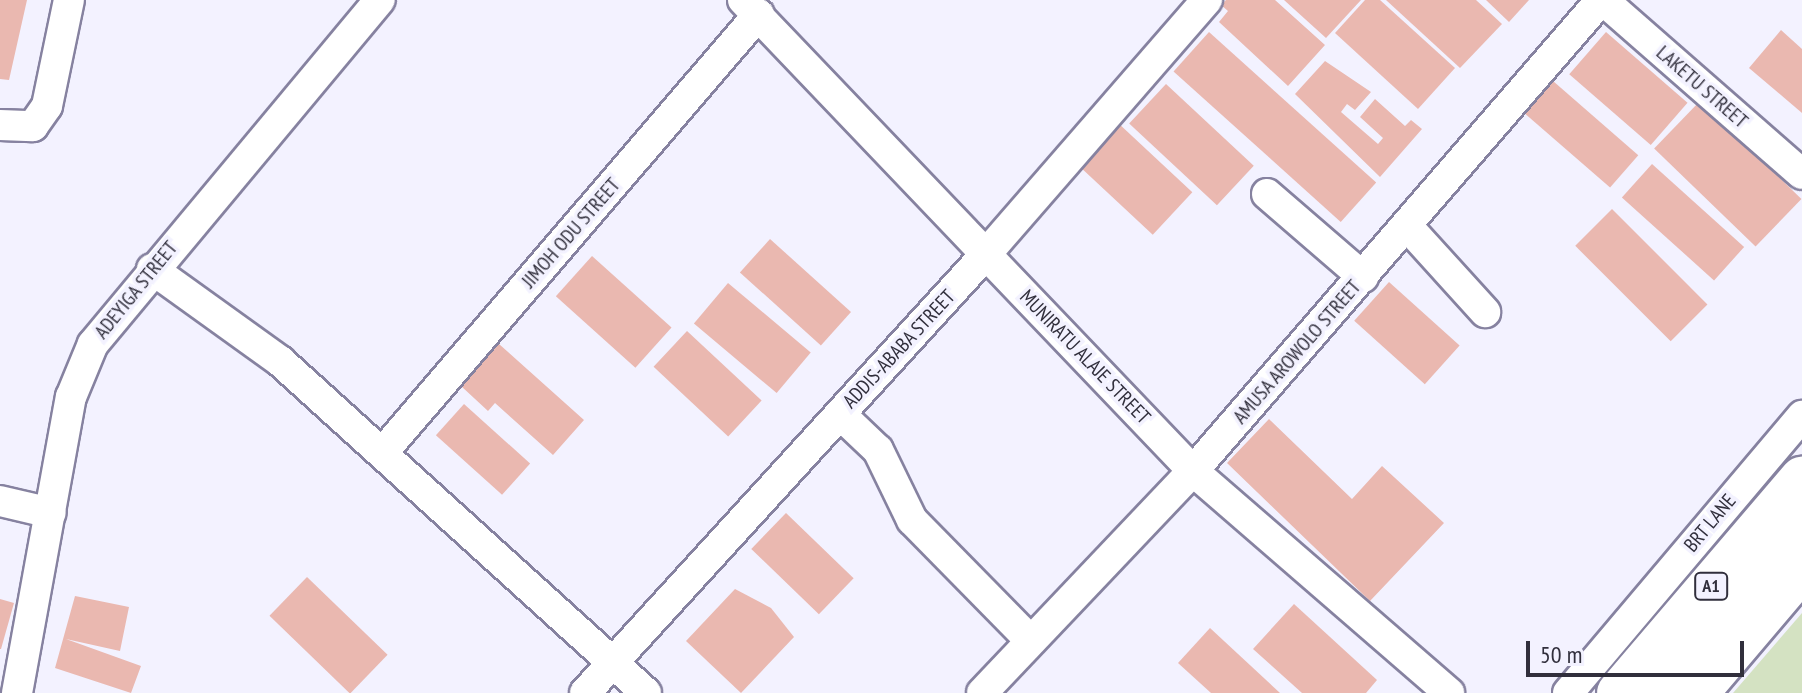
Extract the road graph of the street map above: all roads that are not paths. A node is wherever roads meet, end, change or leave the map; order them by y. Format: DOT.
graph roads {
  1 [pos="69,0"];
  2 [pos="380,0"];
  3 [pos="1207,0"];
  4 [pos="1602,0"];
  5 [pos="751,7"];
  6 [pos="0,125"];
  7 [pos="1802,174"];
  8 [pos="1267,194"];
  9 [pos="1408,227"];
  10 [pos="986,254"];
  11 [pos="152,269"];
  12 [pos="1363,277"];
  13 [pos="1485,312"];
  14 [pos="840,414"];
  15 [pos="1802,416"];
  16 [pos="383,452"];
  17 [pos="1193,471"];
  18 [pos="1802,479"];
  19 [pos="0,501"];
  20 [pos="51,513"];
  21 [pos="1802,525"];
  22 [pos="1802,568"];
  23 [pos="1030,640"];
  24 [pos="612,663"];
  25 [pos="17,693"];
  26 [pos="585,693"];
  27 [pos="646,693"];
  28 [pos="982,693"];
  29 [pos="1449,693"];
  30 [pos="1568,693"];
  31 [pos="1619,693"];
  32 [pos="1659,693"];
  33 [pos="1696,693"];
  1 -- 6 [label="street"];
  2 -- 11 [label="street, ADEYIGA STREET"];
  3 -- 10 [label="street, ADDIS-ABABA STREET"];
  4 -- 7 [label="street, LAKETU STREET"];
  4 -- 9 [label="street, AMUSA AROWOLO STREET"];
  5 -- 10 [label="street, MUNIRATU ALAJE STREET"];
  5 -- 16 [label="street, JIMOH ODU STREET"];
  8 -- 12 [label="street"];
  9 -- 12 [label="street, AMUSA AROWOLO STREET"];
  9 -- 13 [label="street"];
  10 -- 14 [label="street, ADDIS-ABABA STREET"];
  10 -- 17 [label="street, MUNIRATU ALAJE STREET"];
  11 -- 16 [label="street"];
  11 -- 20 [label="street, ADEYIGA STREET"];
  12 -- 17 [label="street, AMUSA AROWOLO STREET"];
  14 -- 23 [label="street"];
  14 -- 24 [label="street, ADDIS-ABABA STREET"];
  15 -- 30 [label="street, BRT LANE"];
  16 -- 24 [label="street"];
  17 -- 23 [label="street, AMUSA AROWOLO STREET"];
  17 -- 29 [label="street, MUNIRATU ALAJE STREET"];
  18 -- 31 [label="highway, A1"];
  19 -- 20 [label="street"];
  20 -- 25 [label="street, ADEYIGA STREET"];
  21 -- 32 [label="street"];
  22 -- 33 [label="highway"];
  23 -- 28 [label="street, AMUSA AROWOLO STREET"];
  24 -- 26 [label="street, ADDIS-ABABA STREET"];
  24 -- 27 [label="street"];
}
